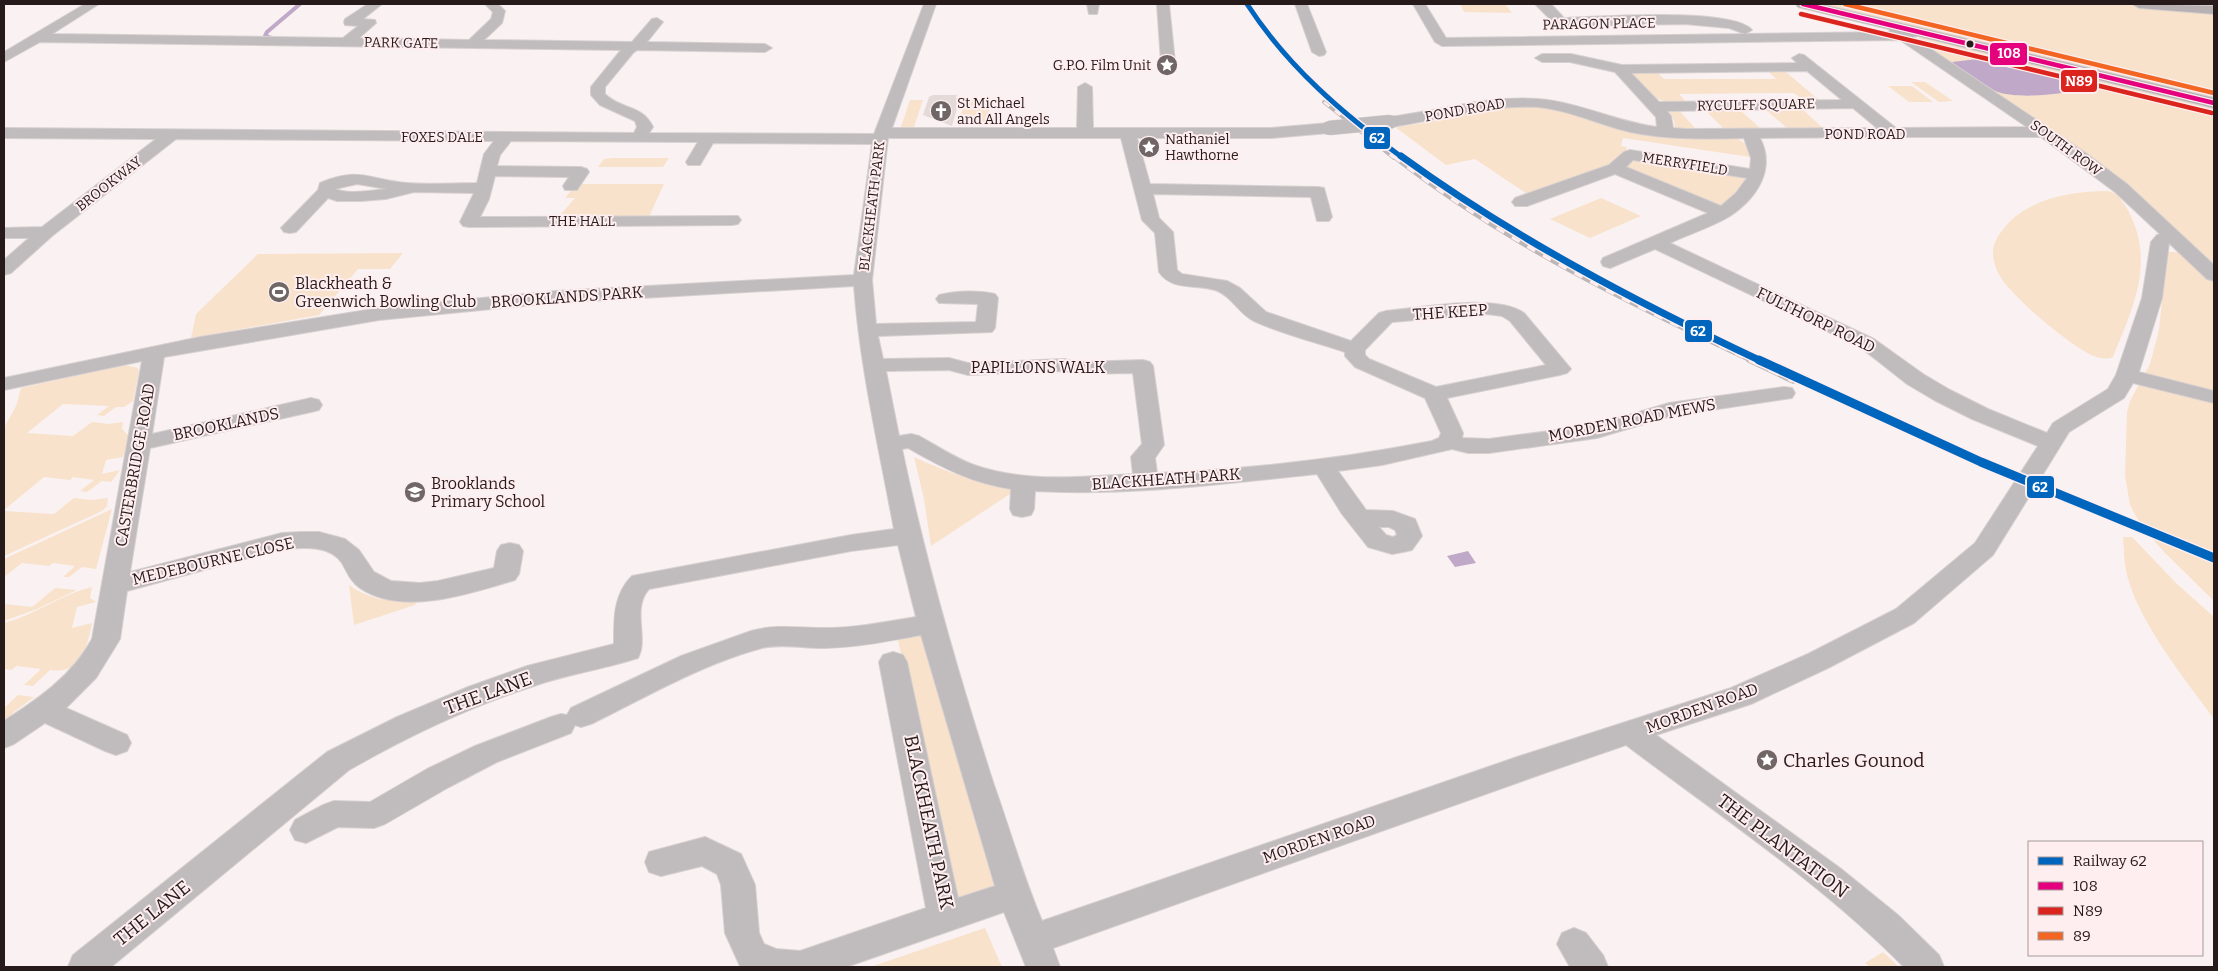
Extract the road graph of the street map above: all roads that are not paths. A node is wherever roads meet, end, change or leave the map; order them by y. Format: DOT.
graph roads {
  1 [pos="93,4"];
  2 [pos="376,4"];
  3 [pos="491,4"];
  4 [pos="930,4"];
  5 [pos="1163,4"];
  6 [pos="1301,4"];
  7 [pos="1419,4"];
  8 [pos="1541,4"];
  9 [pos="1803,4"];
  10 [pos="2139,4"];
  11 [pos="2214,10"];
  12 [pos="656,22"];
  13 [pos="1910,34"];
  14 [pos="37,38"];
  15 [pos="1756,38"];
  16 [pos="1774,38"];
  17 [pos="345,43"];
  18 [pos="471,45"];
  19 [pos="635,46"];
  20 [pos="765,48"];
  21 [pos="1319,52"];
  22 [pos="1785,53"];
  23 [pos="4,58"];
  24 [pos="1542,58"];
  25 [pos="1168,62"];
  26 [pos="1617,67"];
  27 [pos="1810,67"];
  28 [pos="1085,86"];
  29 [pos="2214,103"];
  30 [pos="1857,104"];
  31 [pos="1655,107"];
  32 [pos="1666,132"];
  33 [pos="2045,132"];
  34 [pos="4,133"];
  35 [pos="1085,133"];
  36 [pos="1128,133"];
  37 [pos="1750,134"];
  38 [pos="1894,134"];
  39 [pos="171,135"];
  40 [pos="881,136"];
  41 [pos="505,138"];
  42 [pos="638,138"];
  43 [pos="708,138"];
  44 [pos="694,162"];
  45 [pos="1614,168"];
  46 [pos="1758,175"];
  47 [pos="486,180"];
  48 [pos="571,186"];
  49 [pos="1143,190"];
  50 [pos="1521,202"];
  51 [pos="1723,213"];
  52 [pos="1322,217"];
  53 [pos="732,220"];
  54 [pos="290,228"];
  55 [pos="46,232"];
  56 [pos="4,233"];
  57 [pos="2174,237"];
  58 [pos="1656,244"];
  59 [pos="1610,262"];
  60 [pos="4,269"];
  61 [pos="2214,276"];
  62 [pos="863,280"];
  63 [pos="946,299"];
  64 [pos="867,330"];
  65 [pos="1355,349"];
  66 [pos="153,364"];
  67 [pos="873,365"];
  68 [pos="2128,375"];
  69 [pos="4,384"];
  70 [pos="1784,393"];
  71 [pos="1434,394"];
  72 [pos="2214,396"];
  73 [pos="311,405"];
  74 [pos="1449,442"];
  75 [pos="140,443"];
  76 [pos="2052,443"];
  77 [pos="889,444"];
  78 [pos="1323,466"];
  79 [pos="1146,482"];
  80 [pos="1023,483"];
  81 [pos="1022,509"];
  82 [pos="1361,518"];
  83 [pos="908,535"];
  84 [pos="510,551"];
  85 [pos="114,585"];
  86 [pos="931,624"];
  87 [pos="893,662"];
  88 [pos="44,710"];
  89 [pos="1631,733"];
  90 [pos="4,736"];
  91 [pos="116,743"];
  92 [pos="306,830"];
  93 [pos="661,862"];
  94 [pos="1014,894"];
  95 [pos="946,917"];
  96 [pos="1037,954"];
  97 [pos="85,967"];
  98 [pos="1927,967"];
  1 -- 14 [label="street"];
  2 -- 17 [label="street"];
  3 -- 18 [label="street"];
  4 -- 40 [label="street, BLACKHEATH PARK"];
  5 -- 25 [label="street"];
  6 -- 21 [label="street"];
  7 -- 15 [label="street, PARAGON PLACE"];
  8 -- 15 [label="street, PARAGON PLACE"];
  9 -- 13 [label="main road"];
  10 -- 11 [label="main road"];
  12 -- 19 [label="street"];
  13 -- 16 [label="street, PARAGON PLACE"];
  13 -- 29 [label="main road"];
  13 -- 33 [label="street, SOUTH ROW"];
  14 -- 17 [label="street, PARK GATE"];
  14 -- 23 [label="street"];
  15 -- 16 [label="street, PARAGON PLACE"];
  16 -- 22 [label="street, RYCULFF SQUARE"];
  17 -- 18 [label="street, PARK GATE"];
  18 -- 19 [label="street, PARK GATE"];
  19 -- 20 [label="street, PARK GATE"];
  19 -- 42 [label="street"];
  22 -- 26 [label="street"];
  22 -- 27 [label="street, RYCULFF SQUARE"];
  24 -- 26 [label="street"];
  26 -- 27 [label="street"];
  26 -- 31 [label="street"];
  27 -- 30 [label="street, RYCULFF SQUARE"];
  28 -- 35 [label="street"];
  30 -- 31 [label="street, RYCULFF SQUARE"];
  30 -- 38 [label="street, RYCULFF SQUARE"];
  31 -- 32 [label="street"];
  32 -- 36 [label="street, POND ROAD, bridge"];
  32 -- 37 [label="street, POND ROAD"];
  33 -- 38 [label="street, POND ROAD"];
  33 -- 57 [label="street, SOUTH ROW"];
  34 -- 39 [label="street, FOXES DALE"];
  35 -- 36 [label="street, POND ROAD"];
  35 -- 40 [label="street, POND ROAD"];
  36 -- 49 [label="street"];
  37 -- 38 [label="street, POND ROAD"];
  37 -- 46 [label="street"];
  39 -- 41 [label="street, FOXES DALE"];
  39 -- 55 [label="street, BROOKWAY"];
  40 -- 43 [label="street, FOXES DALE"];
  40 -- 62 [label="street, BLACKHEATH PARK"];
  41 -- 42 [label="street, FOXES DALE"];
  41 -- 47 [label="street, THE HALL"];
  42 -- 43 [label="street, FOXES DALE"];
  43 -- 44 [label="street"];
  45 -- 46 [label="street, MERRYFIELD"];
  45 -- 50 [label="street"];
  45 -- 51 [label="street, MERRYFIELD"];
  46 -- 51 [label="street"];
  47 -- 48 [label="street"];
  47 -- 53 [label="street, THE HALL"];
  47 -- 54 [label="street"];
  49 -- 52 [label="street"];
  49 -- 65 [label="street"];
  51 -- 58 [label="street"];
  55 -- 56 [label="street"];
  55 -- 60 [label="street, BROOKWAY"];
  57 -- 61 [label="street, SOUTH ROW"];
  57 -- 68 [label="street, MORDEN ROAD"];
  58 -- 59 [label="street"];
  58 -- 76 [label="street, FULTHORP ROAD"];
  62 -- 64 [label="street, BLACKHEATH PARK"];
  62 -- 66 [label="street, BROOKLANDS PARK"];
  63 -- 64 [label="street"];
  64 -- 67 [label="street, BLACKHEATH PARK"];
  65 -- 71 [label="street"];
  65 -- 71 [label="street, THE KEEP"];
  66 -- 69 [label="street, BROOKLANDS PARK"];
  66 -- 75 [label="street, CASTERBRIDGE ROAD"];
  67 -- 77 [label="street, BLACKHEATH PARK"];
  67 -- 79 [label="street, PAPILLONS WALK"];
  68 -- 72 [label="street"];
  68 -- 76 [label="street, MORDEN ROAD"];
  70 -- 74 [label="street, MORDEN ROAD MEWS"];
  71 -- 74 [label="street"];
  73 -- 75 [label="street, BROOKLANDS"];
  74 -- 78 [label="street, BLACKHEATH PARK"];
  75 -- 85 [label="street, CASTERBRIDGE ROAD"];
  76 -- 89 [label="street, MORDEN ROAD"];
  77 -- 80 [label="street, BLACKHEATH PARK"];
  77 -- 83 [label="street, BLACKHEATH PARK"];
  78 -- 79 [label="street, BLACKHEATH PARK"];
  78 -- 82 [label="street"];
  79 -- 80 [label="street, BLACKHEATH PARK"];
  80 -- 81 [label="street"];
  83 -- 86 [label="street, BLACKHEATH PARK"];
  83 -- 97 [label="street, THE LANE"];
  84 -- 85 [label="street, MEDEBOURNE CLOSE"];
  85 -- 88 [label="street, CASTERBRIDGE ROAD"];
  86 -- 92 [label="street"];
  86 -- 94 [label="street, BLACKHEATH PARK"];
  87 -- 95 [label="street, BLACKHEATH PARK"];
  88 -- 90 [label="street, CASTERBRIDGE ROAD"];
  88 -- 91 [label="street"];
  89 -- 96 [label="street, MORDEN ROAD"];
  89 -- 98 [label="street, THE PLANTATION"];
  93 -- 95 [label="street"];
  94 -- 95 [label="street, BLACKHEATH PARK"];
  94 -- 96 [label="street, BLACKHEATH PARK"];
}
